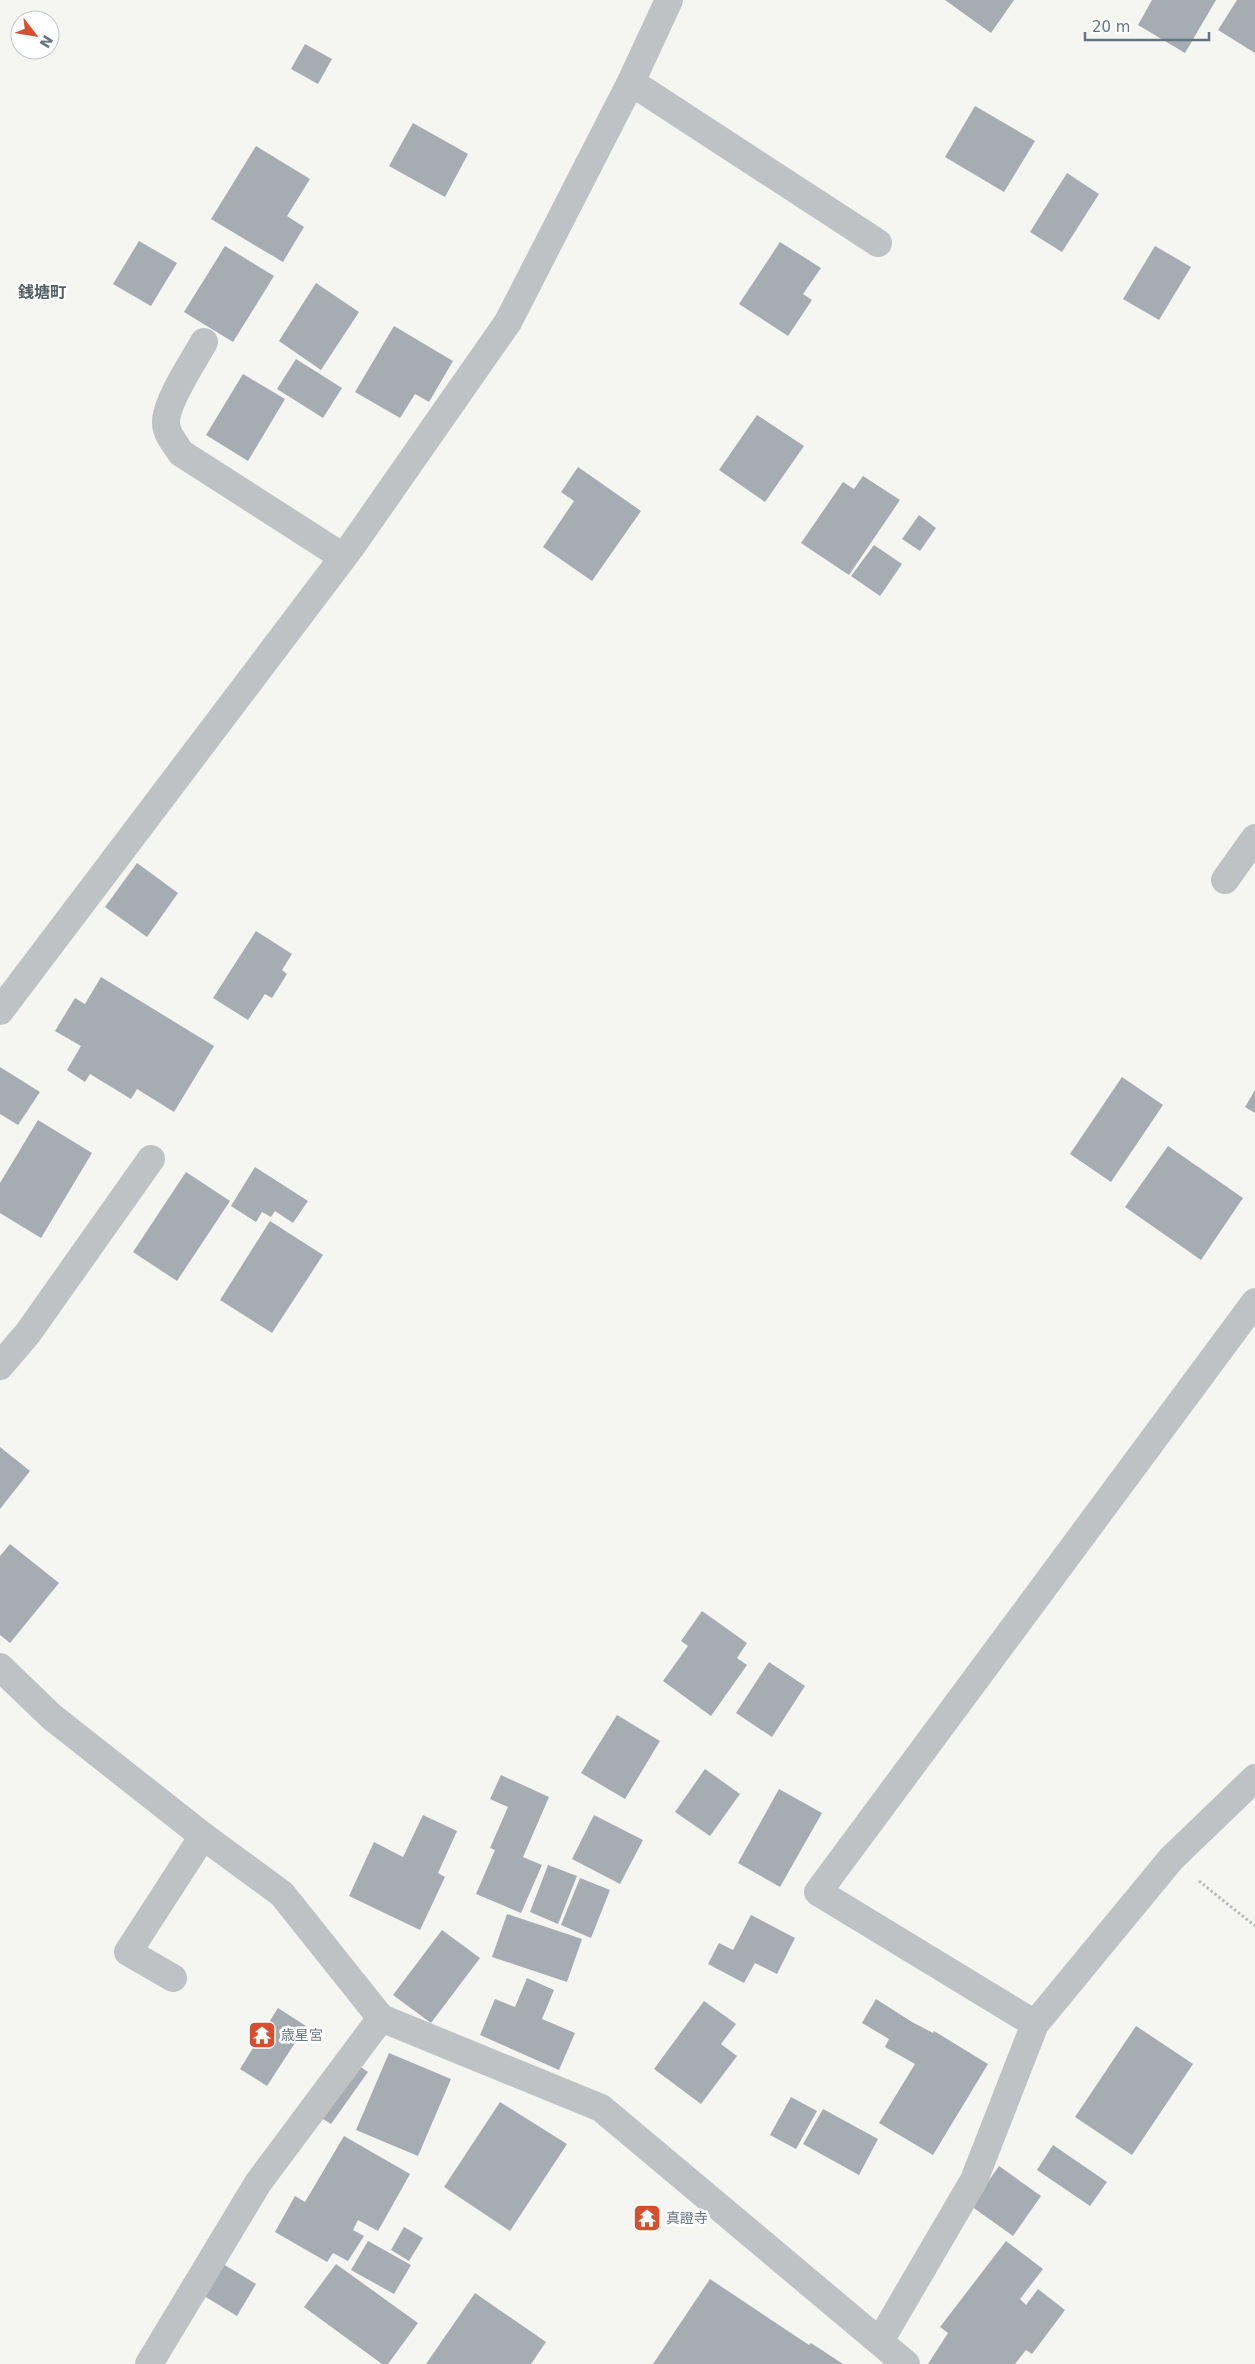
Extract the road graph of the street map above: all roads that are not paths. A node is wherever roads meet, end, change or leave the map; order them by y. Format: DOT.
graph roads {
  1 [pos="669,0"];
  2 [pos="631,82"];
  3 [pos="878,243"];
  4 [pos="204,342"];
  5 [pos="343,557"];
  6 [pos="1255,838"];
  7 [pos="1225,880"];
  8 [pos="0,1011"];
  9 [pos="151,1159"];
  10 [pos="1255,1302"];
  11 [pos="0,1366"];
  12 [pos="0,1667"];
  13 [pos="1255,1778"];
  14 [pos="203,1836"];
  15 [pos="172,1978"];
  16 [pos="381,2018"];
  17 [pos="1035,2024"];
  18 [pos="880,2341"];
  19 [pos="149,2364"];
  20 [pos="906,2364"];
  1 -- 2 [label="street"];
  2 -- 3 [label="street"];
  2 -- 5 [label="street"];
  4 -- 5 [label="street"];
  5 -- 8 [label="street"];
  6 -- 7 [label="street"];
  9 -- 11 [label="street"];
  10 -- 17 [label="street"];
  12 -- 14 [label="street"];
  13 -- 17 [label="street"];
  14 -- 15 [label="street"];
  14 -- 16 [label="street"];
  16 -- 18 [label="street"];
  16 -- 19 [label="street"];
  17 -- 18 [label="street"];
  18 -- 20 [label="street"];
}
